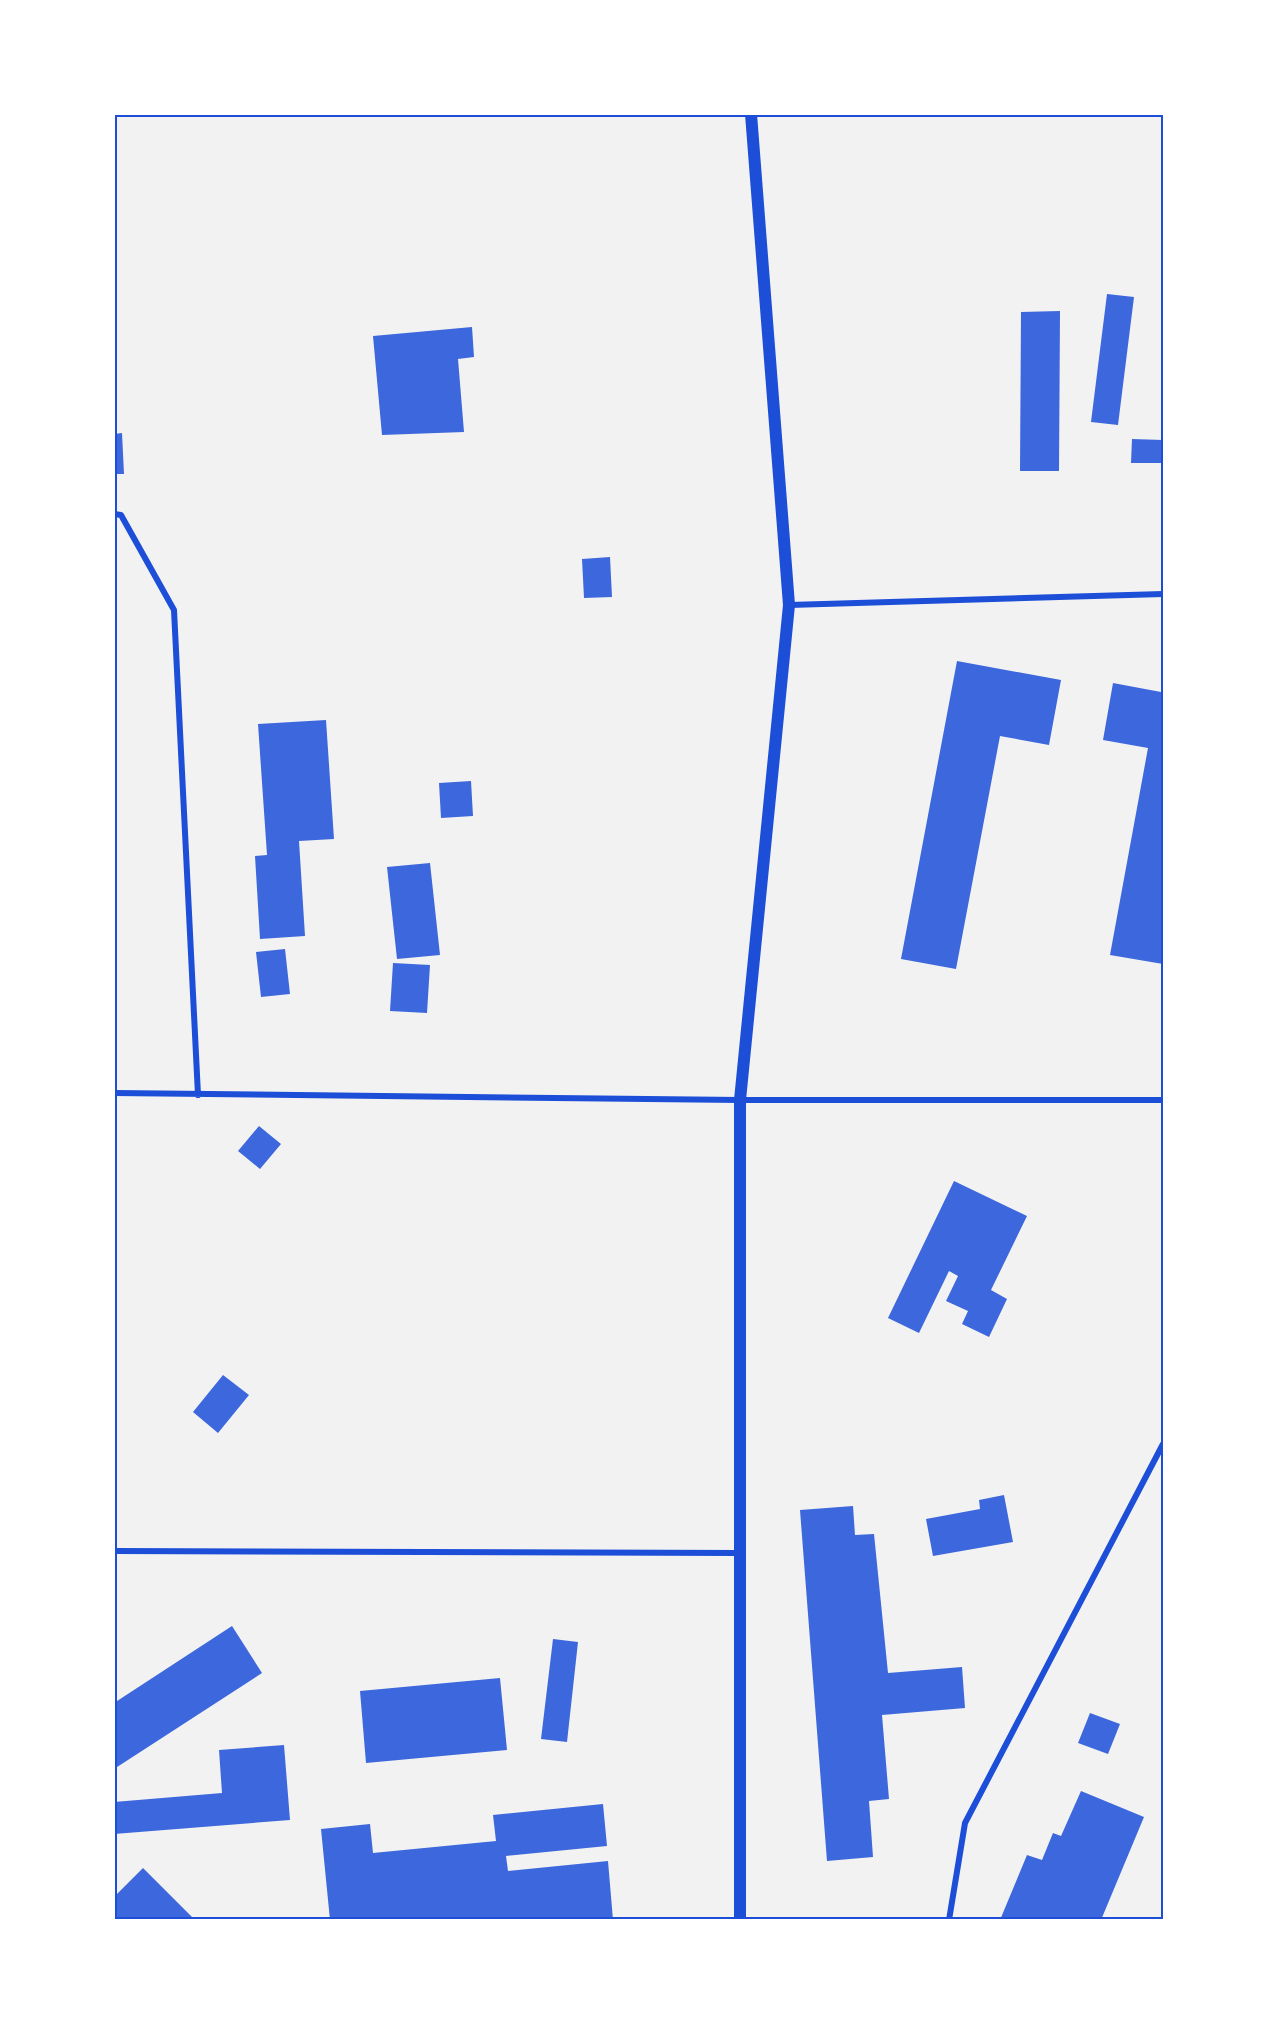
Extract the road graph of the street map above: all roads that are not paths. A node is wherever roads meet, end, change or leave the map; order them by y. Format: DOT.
graph roads {
  1 [pos="751,114"];
  2 [pos="114,514"];
  3 [pos="1163,594"];
  4 [pos="789,605"];
  5 [pos="114,1093"];
  6 [pos="198,1095"];
  7 [pos="740,1100"];
  8 [pos="1163,1100"];
  9 [pos="1163,1444"];
  10 [pos="114,1551"];
  11 [pos="739,1553"];
  12 [pos="740,1920"];
  13 [pos="949,1920"];
  1 -- 4 [label="main road"];
  2 -- 6 [label="street"];
  3 -- 4 [label="street"];
  4 -- 7 [label="main road"];
  5 -- 6 [label="street"];
  6 -- 7 [label="street"];
  7 -- 8 [label="street"];
  7 -- 11 [label="main road"];
  9 -- 13 [label="street"];
  10 -- 11 [label="street"];
  11 -- 12 [label="main road"];
}
